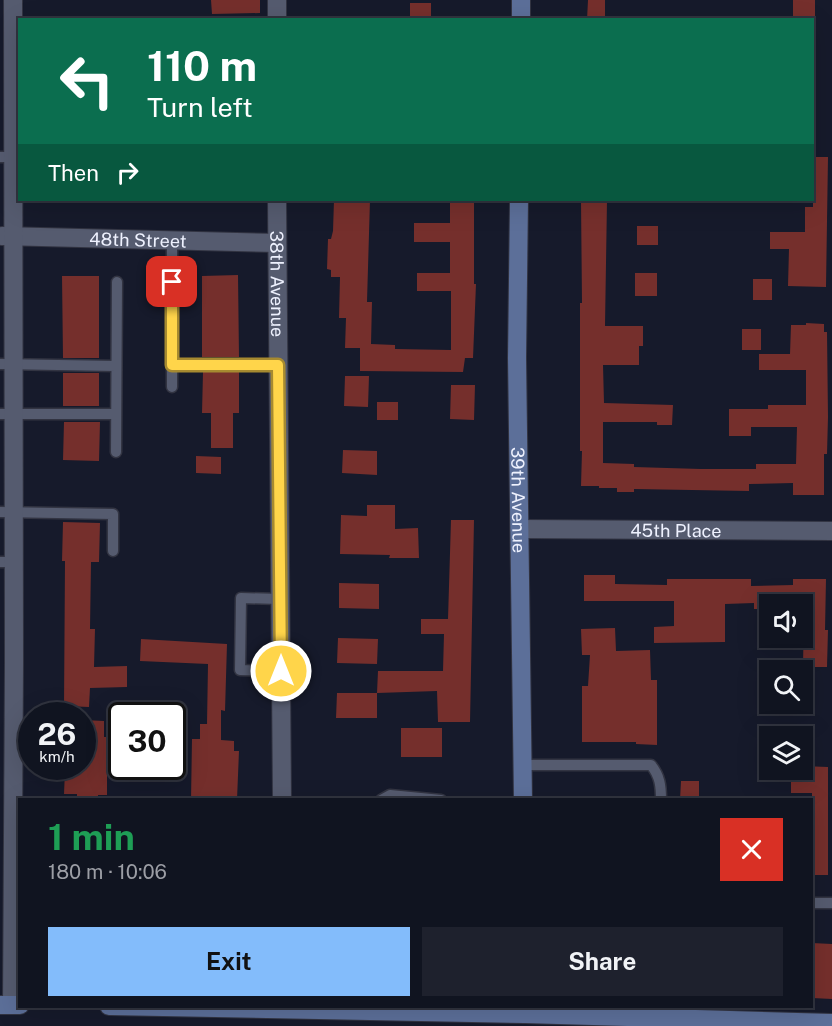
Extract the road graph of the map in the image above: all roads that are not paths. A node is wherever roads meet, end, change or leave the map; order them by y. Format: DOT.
graph roads {
  1 [pos="13,0"];
  2 [pos="277,0"];
  3 [pos="521,0"];
  4 [pos="277,18"];
  5 [pos="521,18"];
  6 [pos="6,100"];
  7 [pos="6,157"];
  8 [pos="277,201"];
  9 [pos="519,201"];
  10 [pos="6,236"];
  11 [pos="172,240"];
  12 [pos="277,243"];
  13 [pos="117,282"];
  14 [pos="6,364"];
  15 [pos="172,365"];
  16 [pos="278,365"];
  17 [pos="116,366"];
  18 [pos="172,387"];
  19 [pos="7,414"];
  20 [pos="115,414"];
  21 [pos="116,452"];
  22 [pos="7,512"];
  23 [pos="520,529"];
  24 [pos="832,531"];
  25 [pos="113,551"];
  26 [pos="7,562"];
  27 [pos="280,599"];
  28 [pos="7,613"];
  29 [pos="7,664"];
  30 [pos="281,671"];
  31 [pos="522,765"];
  32 [pos="282,798"];
  33 [pos="385,798"];
  34 [pos="421,798"];
  35 [pos="523,798"];
  36 [pos="661,798"];
  37 [pos="813,903"];
  38 [pos="832,903"];
  39 [pos="10,1005"];
  40 [pos="284,1008"];
  41 [pos="662,1012"];
  42 [pos="525,1016"];
  43 [pos="733,1018"];
  44 [pos="832,1023"];
  1 -- 6 [label="street"];
  2 -- 4 [label="street"];
  3 -- 5 [label="street"];
  6 -- 7 [label="street"];
  7 -- 10 [label="street"];
  8 -- 12 [label="street, 38th Avenue"];
  9 -- 23 [label="street, 39th Avenue"];
  10 -- 11 [label="street, 48th Street"];
  10 -- 14 [label="street"];
  11 -- 12 [label="street, 48th Street"];
  11 -- 15 [label="lane"];
  12 -- 16 [label="street, 38th Avenue"];
  13 -- 17 [label="lane"];
  14 -- 17 [label="lane"];
  14 -- 19 [label="street"];
  15 -- 16 [label="lane"];
  15 -- 18 [label="lane"];
  16 -- 27 [label="street, 38th Avenue"];
  17 -- 20 [label="lane"];
  19 -- 20 [label="lane"];
  19 -- 22 [label="street"];
  20 -- 21 [label="lane"];
  22 -- 25 [label="lane"];
  22 -- 26 [label="street"];
  23 -- 24 [label="street, 45th Place"];
  23 -- 31 [label="street, 39th Avenue"];
  26 -- 28 [label="street"];
  27 -- 30 [label="street, 38th Avenue"];
  27 -- 30 [label="lane"];
  28 -- 29 [label="street"];
  29 -- 39 [label="street"];
  30 -- 32 [label="street, 38th Avenue"];
  31 -- 35 [label="street, 39th Avenue"];
  31 -- 36 [label="lane"];
  33 -- 34 [label="lane"];
  37 -- 38 [label="lane"];
  40 -- 42 [label="street"];
  41 -- 42 [label="street"];
  41 -- 43 [label="street"];
  43 -- 44 [label="street"];
}
